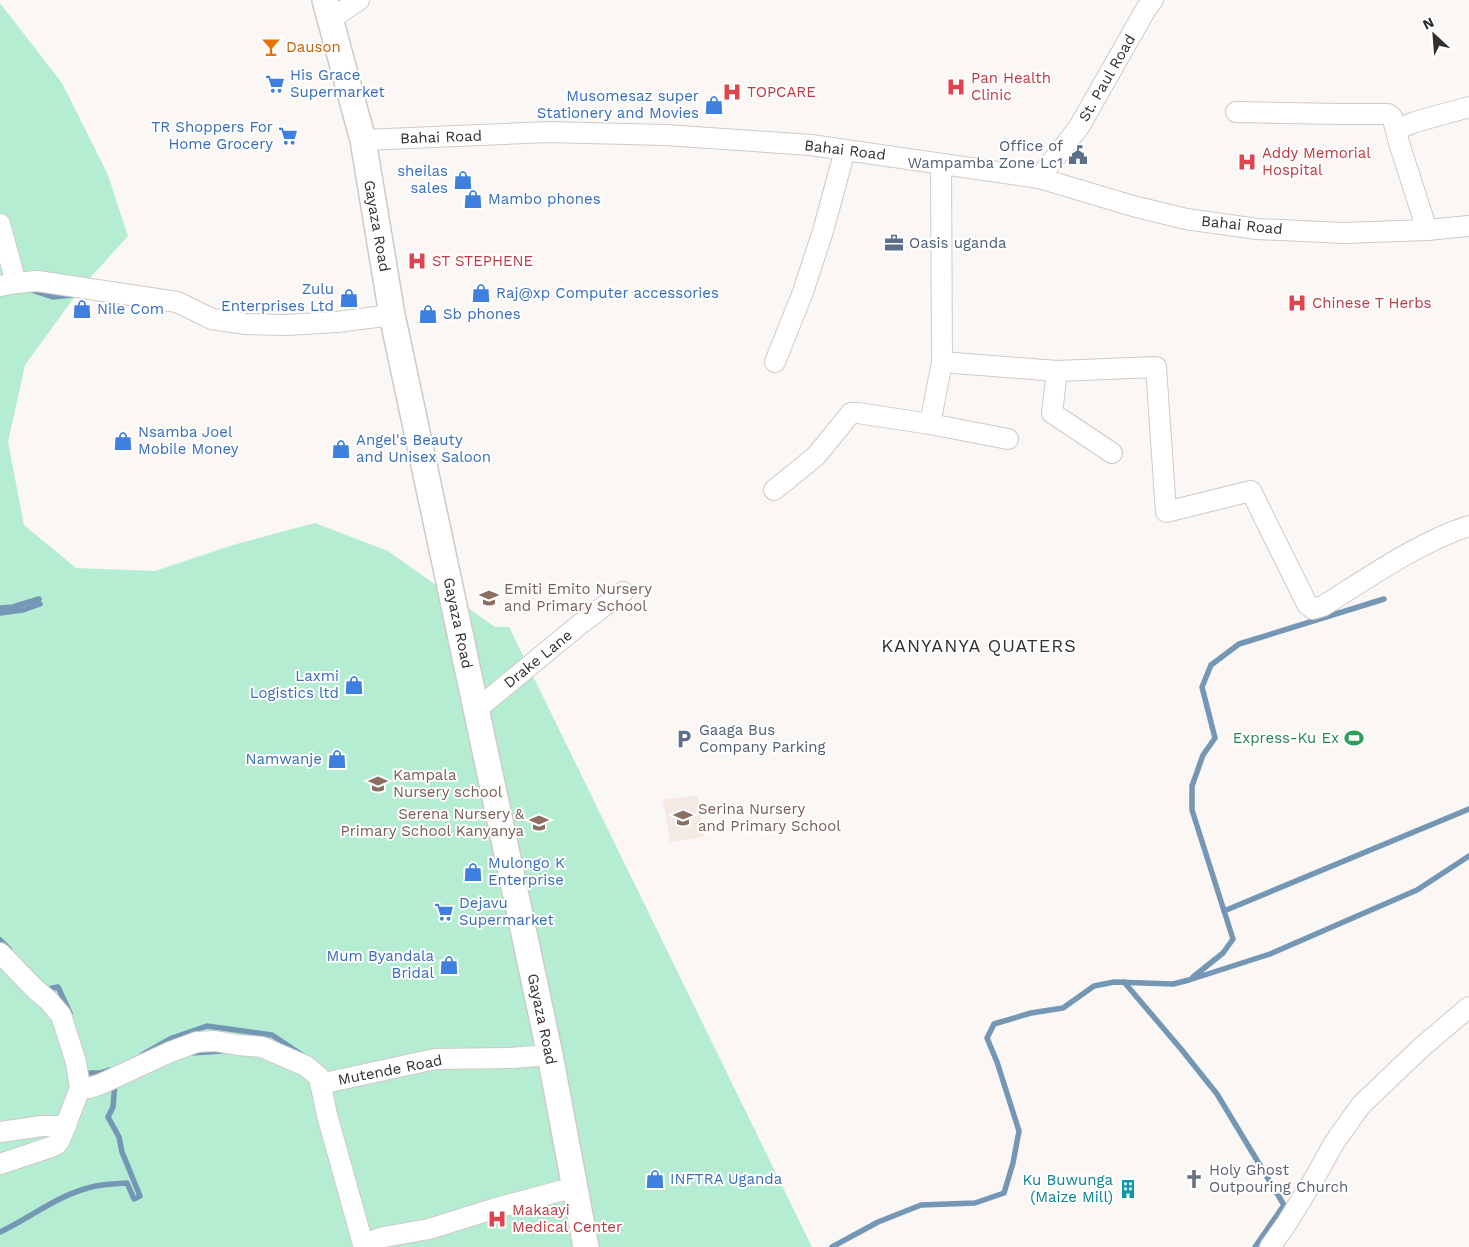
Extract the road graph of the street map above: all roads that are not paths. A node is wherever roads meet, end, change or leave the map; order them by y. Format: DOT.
graph roads {
  1 [pos="359,0"];
  2 [pos="1153,0"];
  3 [pos="328,9"];
  4 [pos="1469,107"];
  5 [pos="1236,112"];
  6 [pos="1396,130"];
  7 [pos="362,140"];
  8 [pos="845,150"];
  9 [pos="941,164"];
  10 [pos="1039,178"];
  11 [pos="0,224"];
  12 [pos="1469,226"];
  13 [pos="1426,230"];
  14 [pos="8,284"];
  15 [pos="392,315"];
  16 [pos="775,362"];
  17 [pos="942,362"];
  18 [pos="1057,371"];
  19 [pos="930,424"];
  20 [pos="1008,439"];
  21 [pos="1112,453"];
  22 [pos="774,490"];
  23 [pos="1469,526"];
  24 [pos="623,592"];
  25 [pos="477,709"];
  26 [pos="0,953"];
  27 [pos="1469,1007"];
  28 [pos="550,1055"];
  29 [pos="320,1084"];
  30 [pos="80,1088"];
  31 [pos="66,1126"];
  32 [pos="0,1132"];
  33 [pos="0,1164"];
  34 [pos="575,1187"];
  35 [pos="364,1246"];
  36 [pos="586,1247"];
  37 [pos="1270,1247"];
  1 -- 3 [label="street"];
  2 -- 10 [label="street, St. Paul Road"];
  3 -- 7 [label="main road, Gayaza Road"];
  4 -- 6 [label="street"];
  5 -- 6 [label="street"];
  6 -- 13 [label="street"];
  7 -- 8 [label="street, Bahai Road"];
  7 -- 15 [label="main road, Gayaza Road"];
  8 -- 9 [label="street, Bahai Road"];
  8 -- 16 [label="street"];
  9 -- 10 [label="street, Bahai Road"];
  9 -- 17 [label="street"];
  10 -- 13 [label="street, Bahai Road"];
  11 -- 14 [label="street"];
  12 -- 13 [label="street, Bahai Road"];
  14 -- 15 [label="street"];
  15 -- 25 [label="main road, Gayaza Road"];
  17 -- 18 [label="street"];
  17 -- 19 [label="street"];
  18 -- 21 [label="street"];
  18 -- 23 [label="street"];
  19 -- 20 [label="street"];
  19 -- 22 [label="street"];
  24 -- 25 [label="street, Drake Lane"];
  25 -- 28 [label="main road, Gayaza Road"];
  26 -- 30 [label="street"];
  27 -- 37 [label="street"];
  28 -- 29 [label="street, Mutende Road"];
  28 -- 34 [label="main road, Gayaza Road"];
  29 -- 30 [label="street"];
  29 -- 35 [label="street"];
  30 -- 31 [label="street"];
  31 -- 32 [label="street"];
  31 -- 33 [label="street"];
  34 -- 35 [label="street"];
  34 -- 36 [label="main road, Gayaza Road"];
}
